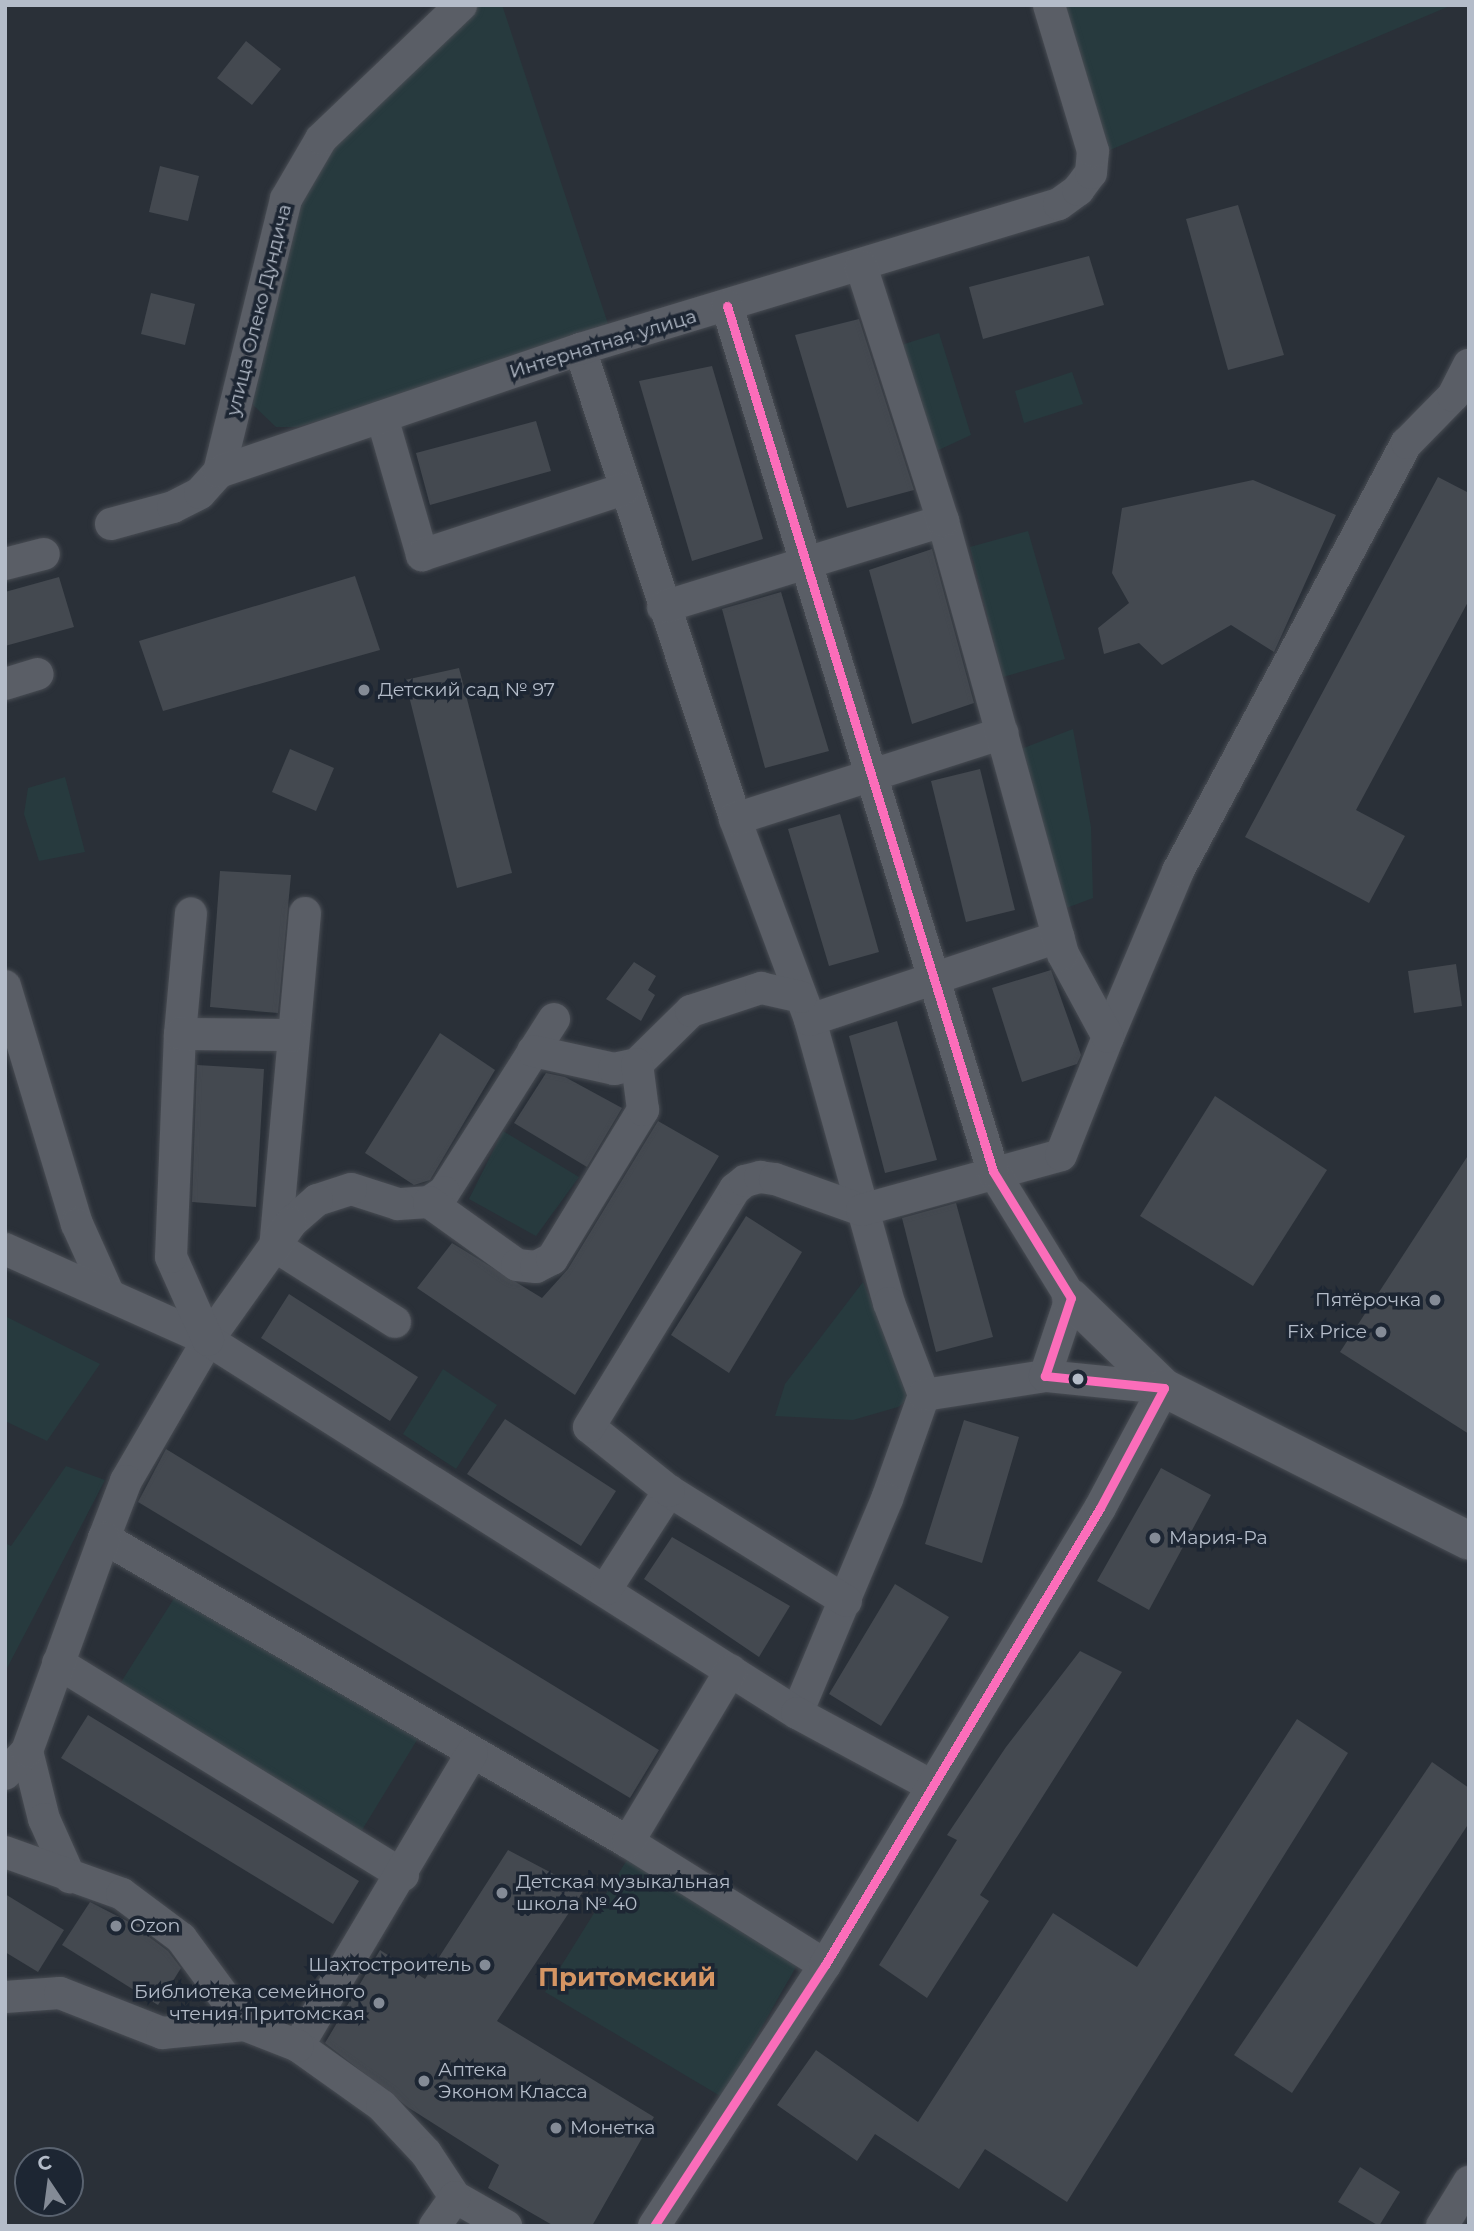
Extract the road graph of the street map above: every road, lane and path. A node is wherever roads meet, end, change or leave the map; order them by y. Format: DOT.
graph roads {
  1 [pos="461,5"];
  2 [pos="1049,5"];
  3 [pos="861,267"];
  4 [pos="727,306"];
  5 [pos="580,349"];
  6 [pos="1469,365"];
  7 [pos="382,417"];
  8 [pos="219,472"];
  9 [pos="624,489"];
  10 [pos="943,520"];
  11 [pos="111,524"];
  12 [pos="44,554"];
  13 [pos="5,564"];
  14 [pos="805,565"];
  15 [pos="663,607"];
  16 [pos="37,674"];
  17 [pos="5,684"];
  18 [pos="1003,733"];
  19 [pos="870,778"];
  20 [pos="734,818"];
  21 [pos="305,913"];
  22 [pos="191,914"];
  23 [pos="1058,937"];
  24 [pos="937,981"];
  25 [pos="5,985"];
  26 [pos="806,1009"];
  27 [pos="554,1019"];
  28 [pos="180,1034"];
  29 [pos="293,1035"];
  30 [pos="1108,1037"];
  31 [pos="533,1051"];
  32 [pos="637,1064"];
  33 [pos="993,1171"];
  34 [pos="429,1202"];
  35 [pos="862,1210"];
  36 [pos="275,1246"];
  37 [pos="5,1249"];
  38 [pos="108,1293"];
  39 [pos="1071,1298"];
  40 [pos="395,1322"];
  41 [pos="208,1340"];
  42 [pos="1045,1376"];
  43 [pos="1164,1388"];
  44 [pos="924,1395"];
  45 [pos="669,1491"];
  46 [pos="104,1538"];
  47 [pos="1469,1541"];
  48 [pos="606,1589"];
  49 [pos="846,1601"];
  50 [pos="58,1663"];
  51 [pos="731,1670"];
  52 [pos="797,1713"];
  53 [pos="27,1751"];
  54 [pos="472,1753"];
  55 [pos="5,1774"];
  56 [pos="932,1786"];
  57 [pos="628,1842"];
  58 [pos="5,1852"];
  59 [pos="403,1875"];
  60 [pos="70,1877"];
  61 [pos="825,1965"];
  62 [pos="5,1997"];
  63 [pos="245,2025"];
  64 [pos="298,2046"];
  65 [pos="1469,2182"];
  66 [pos="454,2197"];
  67 [pos="436,2226"];
  68 [pos="506,2226"];
  69 [pos="654,2226"];
  70 [pos="1441,2226"];
  1 -- 8 [label="street, улица Олеко Дундича"];
  2 -- 3 [label="street, Интернатная улица"];
  3 -- 4 [label="street, Интернатная улица"];
  3 -- 10 [label="street"];
  4 -- 5 [label="street, Интернатная улица"];
  4 -- 14 [label="street"];
  5 -- 7 [label="street, Интернатная улица"];
  5 -- 9 [label="street"];
  6 -- 30 [label="street"];
  7 -- 8 [label="street, Интернатная улица"];
  7 -- 9 [label="street"];
  8 -- 11 [label="street, Интернатная улица"];
  9 -- 15 [label="street"];
  10 -- 14 [label="street"];
  10 -- 18 [label="street"];
  12 -- 13 [label="street"];
  14 -- 15 [label="street"];
  14 -- 19 [label="street"];
  15 -- 20 [label="street"];
  16 -- 17 [label="street"];
  18 -- 19 [label="street"];
  18 -- 23 [label="street"];
  19 -- 20 [label="street"];
  19 -- 24 [label="street"];
  20 -- 26 [label="street"];
  21 -- 29 [label="street"];
  22 -- 28 [label="street"];
  23 -- 24 [label="street"];
  23 -- 30 [label="street"];
  24 -- 26 [label="street"];
  24 -- 33 [label="street"];
  25 -- 38 [label="street"];
  26 -- 32 [label="street"];
  26 -- 35 [label="street"];
  27 -- 31 [label="street"];
  28 -- 29 [label="street"];
  28 -- 41 [label="street"];
  29 -- 36 [label="street"];
  30 -- 33 [label="street"];
  31 -- 32 [label="street"];
  31 -- 34 [label="street"];
  32 -- 34 [label="street"];
  33 -- 35 [label="street"];
  33 -- 39 [label="street"];
  34 -- 36 [label="street"];
  35 -- 44 [label="street"];
  35 -- 45 [label="street"];
  36 -- 40 [label="street"];
  36 -- 41 [label="street"];
  37 -- 38 [label="street"];
  38 -- 41 [label="street"];
  39 -- 42 [label="street"];
  39 -- 43 [label="street"];
  41 -- 46 [label="street"];
  41 -- 48 [label="street"];
  42 -- 43 [label="street"];
  42 -- 44 [label="street"];
  43 -- 47 [label="street"];
  43 -- 56 [label="street"];
  44 -- 49 [label="street"];
  45 -- 48 [label="street"];
  45 -- 49 [label="street"];
  46 -- 50 [label="street"];
  46 -- 54 [label="street"];
  48 -- 51 [label="street"];
  49 -- 52 [label="street"];
  50 -- 53 [label="street"];
  50 -- 59 [label="street"];
  51 -- 52 [label="street"];
  51 -- 57 [label="street"];
  52 -- 56 [label="street"];
  53 -- 55 [label="street"];
  53 -- 60 [label="street"];
  54 -- 57 [label="street"];
  54 -- 59 [label="street"];
  56 -- 61 [label="street"];
  57 -- 61 [label="street"];
  58 -- 60 [label="street"];
  59 -- 64 [label="street"];
  60 -- 63 [label="street"];
  61 -- 69 [label="street"];
  62 -- 63 [label="street"];
  63 -- 64 [label="street"];
  64 -- 66 [label="street"];
  65 -- 70 [label="street"];
  66 -- 67 [label="street"];
  66 -- 68 [label="street"];
}
